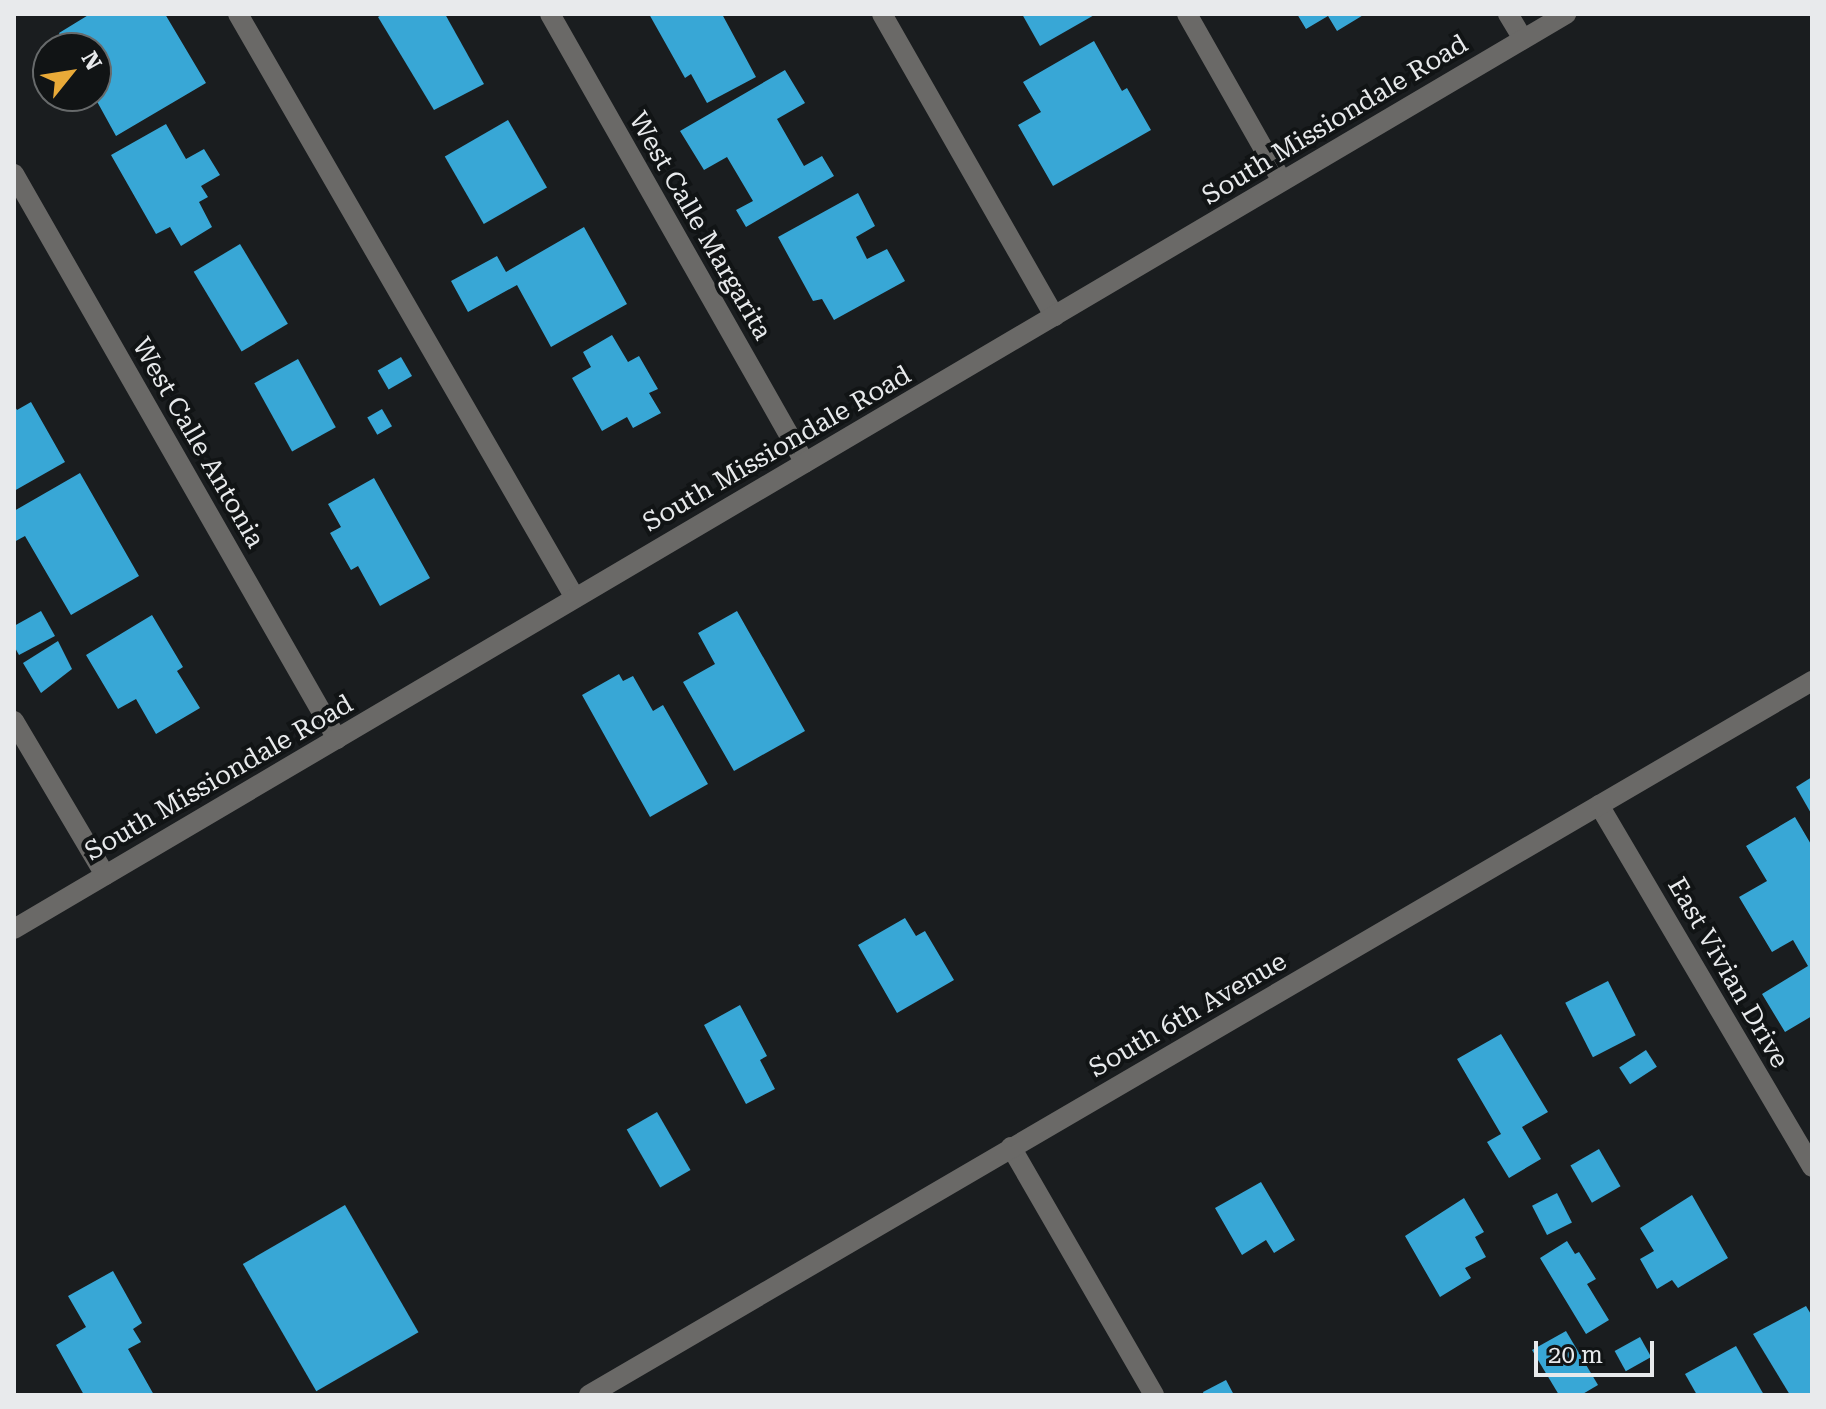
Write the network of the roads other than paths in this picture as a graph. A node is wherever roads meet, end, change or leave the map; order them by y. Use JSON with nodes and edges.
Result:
{"nodes":[{"id":1,"x":238,"y":14,"type":"edge"},
{"id":2,"x":550,"y":14,"type":"edge"},
{"id":3,"x":882,"y":14,"type":"edge"},
{"id":4,"x":1187,"y":14,"type":"edge"},
{"id":5,"x":1508,"y":14,"type":"edge"},
{"id":6,"x":1566,"y":14,"type":"edge"},
{"id":7,"x":1523,"y":39,"type":"junction"},
{"id":8,"x":14,"y":174,"type":"edge"},
{"id":9,"x":1282,"y":181,"type":"junction"},
{"id":10,"x":1054,"y":316,"type":"junction"},
{"id":11,"x":805,"y":463,"type":"junction"},
{"id":12,"x":575,"y":598,"type":"junction"},
{"id":13,"x":1812,"y":681,"type":"edge"},
{"id":14,"x":14,"y":721,"type":"edge"},
{"id":15,"x":337,"y":739,"type":"junction"},
{"id":16,"x":1599,"y":805,"type":"junction"},
{"id":17,"x":105,"y":875,"type":"junction"},
{"id":18,"x":14,"y":929,"type":"edge"},
{"id":19,"x":1011,"y":1147,"type":"junction"},
{"id":20,"x":1812,"y":1167,"type":"edge"},
{"id":21,"x":600,"y":1392,"type":"edge"},
{"id":22,"x":1154,"y":1395,"type":"edge"}],
"edges":[{"from":1,"to":12,"type":"street"},
{"from":2,"to":11,"type":"street","name":"West Calle Margarita"},
{"from":3,"to":10,"type":"street"},
{"from":4,"to":9,"type":"street"},
{"from":5,"to":7,"type":"street"},
{"from":6,"to":7,"type":"street","name":"South Missiondale Road"},
{"from":7,"to":9,"type":"street","name":"South Missiondale Road"},
{"from":8,"to":15,"type":"street","name":"West Calle Antonia"},
{"from":9,"to":10,"type":"street","name":"South Missiondale Road"},
{"from":10,"to":11,"type":"street","name":"South Missiondale Road"},
{"from":11,"to":12,"type":"street","name":"South Missiondale Road"},
{"from":12,"to":15,"type":"street","name":"South Missiondale Road"},
{"from":13,"to":16,"type":"street","name":"South 6th Avenue"},
{"from":14,"to":17,"type":"street"},
{"from":15,"to":17,"type":"street","name":"South Missiondale Road"},
{"from":16,"to":19,"type":"street","name":"South 6th Avenue"},
{"from":16,"to":20,"type":"street","name":"East Vivian Drive"},
{"from":17,"to":18,"type":"street","name":"South Missiondale Road"},
{"from":19,"to":21,"type":"street","name":"South 6th Avenue"},
{"from":19,"to":22,"type":"street"}]}
